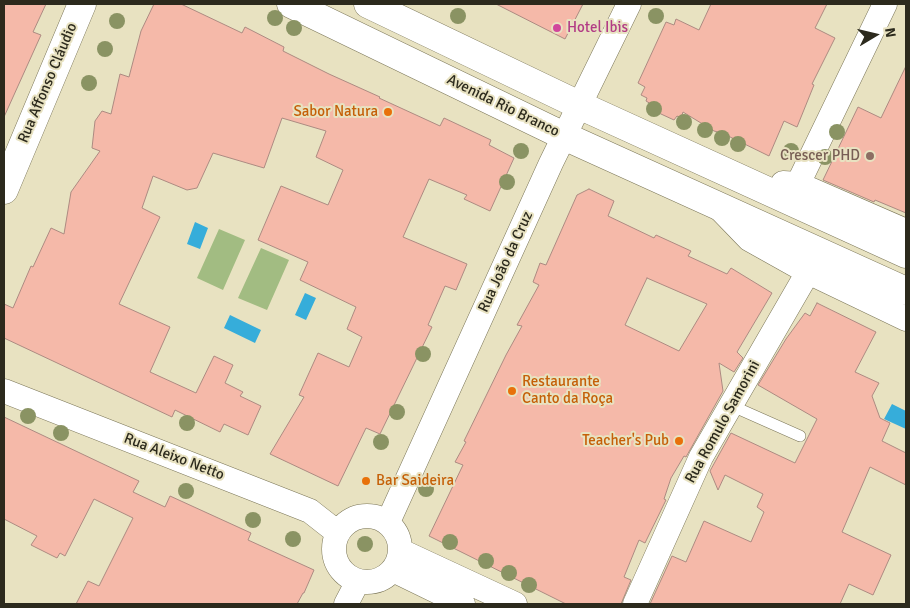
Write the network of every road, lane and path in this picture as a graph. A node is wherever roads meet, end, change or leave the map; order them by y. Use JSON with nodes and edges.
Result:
{"nodes":[{"id":1,"x":82,"y":4,"type":"edge"},
{"id":2,"x":291,"y":4,"type":"edge"},
{"id":3,"x":368,"y":4,"type":"edge"},
{"id":4,"x":629,"y":4,"type":"edge"},
{"id":5,"x":885,"y":4,"type":"edge"},
{"id":6,"x":579,"y":105,"type":"junction"},
{"id":7,"x":564,"y":136,"type":"junction"},
{"id":8,"x":746,"y":181,"type":"junction"},
{"id":9,"x":798,"y":184,"type":"junction"},
{"id":10,"x":4,"y":190,"type":"edge"},
{"id":11,"x":716,"y":206,"type":"junction"},
{"id":12,"x":906,"y":231,"type":"edge"},
{"id":13,"x":906,"y":254,"type":"edge"},
{"id":14,"x":808,"y":272,"type":"junction"},
{"id":15,"x":906,"y":291,"type":"edge"},
{"id":16,"x":906,"y":319,"type":"edge"},
{"id":17,"x":4,"y":391,"type":"edge"},
{"id":18,"x":730,"y":405,"type":"junction"},
{"id":19,"x":800,"y":436,"type":"dead end"},
{"id":20,"x":388,"y":522,"type":"junction"},
{"id":21,"x":338,"y":533,"type":"junction"},
{"id":22,"x":397,"y":560,"type":"junction"},
{"id":23,"x":358,"y":581,"type":"junction"},
{"id":24,"x":346,"y":604,"type":"edge"},
{"id":25,"x":463,"y":604,"type":"edge"},
{"id":26,"x":515,"y":604,"type":"edge"},
{"id":27,"x":635,"y":604,"type":"edge"}],
"edges":[{"from":1,"to":10,"type":"street","name":"Rua Affonso Cláudio"},
{"from":2,"to":7,"type":"street","name":"Avenida Rio Branco"},
{"from":3,"to":6,"type":"street"},
{"from":4,"to":6,"type":"street","name":"Rua João da Cruz"},
{"from":5,"to":9,"type":"street"},
{"from":6,"to":7,"type":"street","name":"Rua João da Cruz"},
{"from":6,"to":8,"type":"street"},
{"from":7,"to":11,"type":"street","name":"Avenida Rio Branco"},
{"from":7,"to":20,"type":"street","name":"Rua João da Cruz"},
{"from":8,"to":9,"type":"street"},
{"from":8,"to":13,"type":"street"},
{"from":9,"to":12,"type":"street"},
{"from":11,"to":14,"type":"street","name":"Avenida Rio Branco"},
{"from":11,"to":15,"type":"street","name":"Avenida Rio Branco"},
{"from":14,"to":16,"type":"street","name":"Avenida Rio Branco"},
{"from":14,"to":18,"type":"street","name":"Rua Romulo Samorini"},
{"from":17,"to":21,"type":"street","name":"Rua Aleixo Netto"},
{"from":18,"to":19,"type":"lane"},
{"from":18,"to":27,"type":"street","name":"Rua Romulo Samorini"},
{"from":20,"to":21,"type":"street"},
{"from":20,"to":22,"type":"street"},
{"from":21,"to":23,"type":"street"},
{"from":22,"to":23,"type":"street"},
{"from":22,"to":25,"type":"street"},
{"from":22,"to":26,"type":"street"},
{"from":23,"to":24,"type":"street"}]}
